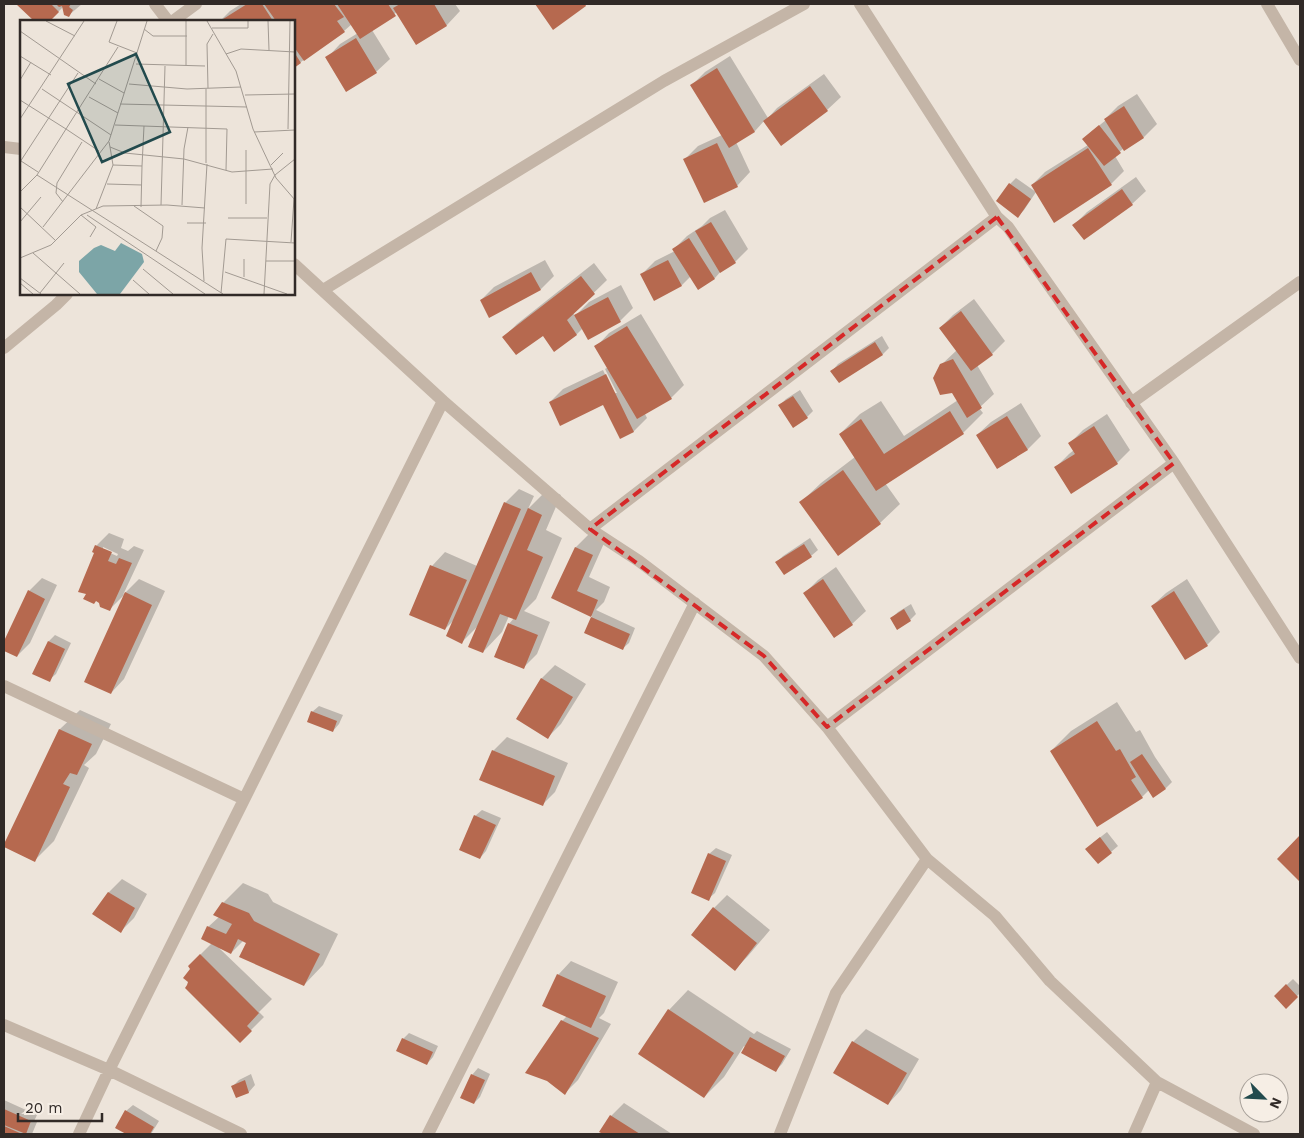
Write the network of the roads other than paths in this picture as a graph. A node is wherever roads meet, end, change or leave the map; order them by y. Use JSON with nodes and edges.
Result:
{"nodes":[{"id":1,"x":155,"y":4,"type":"edge"},
{"id":2,"x":196,"y":4,"type":"edge"},
{"id":3,"x":804,"y":4,"type":"edge"},
{"id":4,"x":860,"y":4,"type":"edge"},
{"id":5,"x":1268,"y":4,"type":"edge"},
{"id":6,"x":167,"y":20,"type":"edge"},
{"id":7,"x":174,"y":20,"type":"edge"},
{"id":8,"x":1300,"y":60,"type":"edge"},
{"id":9,"x":4,"y":147,"type":"edge"},
{"id":10,"x":20,"y":149,"type":"edge"},
{"id":11,"x":998,"y":217,"type":"junction"},
{"id":12,"x":295,"y":265,"type":"edge"},
{"id":13,"x":1300,"y":282,"type":"edge"},
{"id":14,"x":323,"y":290,"type":"junction"},
{"id":15,"x":66,"y":295,"type":"edge"},
{"id":16,"x":4,"y":348,"type":"edge"},
{"id":17,"x":443,"y":401,"type":"junction"},
{"id":18,"x":1131,"y":404,"type":"junction"},
{"id":19,"x":1174,"y":463,"type":"junction"},
{"id":20,"x":590,"y":529,"type":"junction"},
{"id":21,"x":695,"y":603,"type":"junction"},
{"id":22,"x":1300,"y":658,"type":"edge"},
{"id":23,"x":4,"y":686,"type":"edge"},
{"id":24,"x":826,"y":727,"type":"junction"},
{"id":25,"x":244,"y":800,"type":"junction"},
{"id":26,"x":927,"y":859,"type":"junction"},
{"id":27,"x":4,"y":1025,"type":"edge"},
{"id":28,"x":109,"y":1070,"type":"junction"},
{"id":29,"x":1158,"y":1082,"type":"junction"},
{"id":30,"x":79,"y":1134,"type":"edge"},
{"id":31,"x":241,"y":1134,"type":"edge"},
{"id":32,"x":428,"y":1134,"type":"edge"},
{"id":33,"x":780,"y":1134,"type":"edge"},
{"id":34,"x":1134,"y":1134,"type":"edge"},
{"id":35,"x":1254,"y":1134,"type":"edge"}],
"edges":[{"from":1,"to":6,"type":"street"},
{"from":2,"to":7,"type":"street"},
{"from":3,"to":14,"type":"street"},
{"from":4,"to":11,"type":"street"},
{"from":5,"to":8,"type":"street"},
{"from":9,"to":10,"type":"street"},
{"from":11,"to":18,"type":"street"},
{"from":11,"to":20,"type":"street"},
{"from":12,"to":14,"type":"street"},
{"from":13,"to":18,"type":"street"},
{"from":14,"to":17,"type":"street"},
{"from":15,"to":16,"type":"street"},
{"from":17,"to":20,"type":"street"},
{"from":17,"to":25,"type":"street"},
{"from":18,"to":19,"type":"street"},
{"from":19,"to":22,"type":"street"},
{"from":19,"to":24,"type":"street"},
{"from":20,"to":21,"type":"street"},
{"from":21,"to":24,"type":"street"},
{"from":21,"to":32,"type":"street"},
{"from":23,"to":25,"type":"street"},
{"from":24,"to":26,"type":"street"},
{"from":25,"to":28,"type":"street"},
{"from":26,"to":29,"type":"street"},
{"from":26,"to":33,"type":"street"},
{"from":27,"to":28,"type":"street"},
{"from":28,"to":30,"type":"street"},
{"from":28,"to":31,"type":"street"},
{"from":29,"to":34,"type":"street"},
{"from":29,"to":35,"type":"street"}]}
